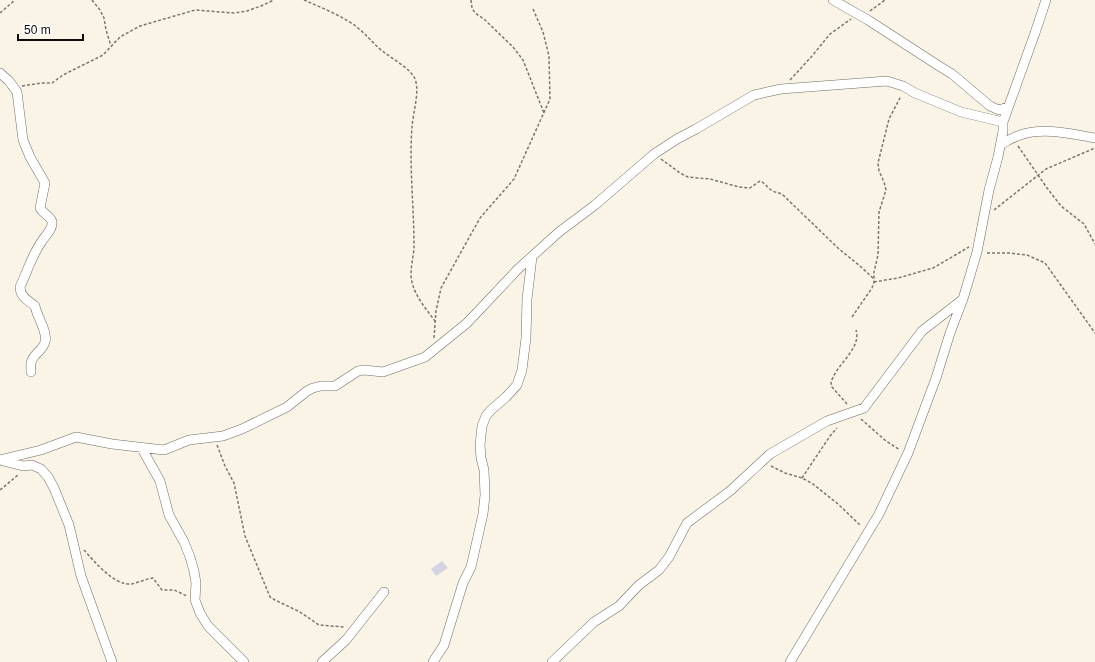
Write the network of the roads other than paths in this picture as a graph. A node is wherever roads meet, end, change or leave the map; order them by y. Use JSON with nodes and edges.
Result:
{"nodes":[{"id":1,"x":833,"y":0,"type":"edge"},
{"id":2,"x":1046,"y":0,"type":"edge"},
{"id":3,"x":0,"y":73,"type":"edge"},
{"id":4,"x":1008,"y":107,"type":"junction"},
{"id":5,"x":1003,"y":122,"type":"junction"},
{"id":6,"x":1095,"y":138,"type":"edge"},
{"id":7,"x":1001,"y":144,"type":"junction"},
{"id":8,"x":532,"y":257,"type":"junction"},
{"id":9,"x":963,"y":299,"type":"junction"},
{"id":10,"x":31,"y":372,"type":"dead end"},
{"id":11,"x":141,"y":447,"type":"junction"},
{"id":12,"x":0,"y":460,"type":"edge"},
{"id":13,"x":384,"y":592,"type":"dead end"},
{"id":14,"x":112,"y":662,"type":"edge"},
{"id":15,"x":244,"y":662,"type":"edge"},
{"id":16,"x":322,"y":662,"type":"edge"},
{"id":17,"x":433,"y":662,"type":"edge"},
{"id":18,"x":552,"y":662,"type":"edge"},
{"id":19,"x":790,"y":662,"type":"edge"}],
"edges":[{"from":1,"to":4,"type":"street"},
{"from":2,"to":4,"type":"street"},
{"from":3,"to":10,"type":"street"},
{"from":4,"to":5,"type":"street"},
{"from":5,"to":7,"type":"street"},
{"from":5,"to":8,"type":"street"},
{"from":6,"to":7,"type":"street"},
{"from":7,"to":9,"type":"street"},
{"from":8,"to":11,"type":"street"},
{"from":8,"to":17,"type":"street"},
{"from":9,"to":18,"type":"street"},
{"from":9,"to":19,"type":"street"},
{"from":11,"to":12,"type":"street"},
{"from":11,"to":15,"type":"street"},
{"from":12,"to":14,"type":"street"},
{"from":13,"to":16,"type":"street"}]}
